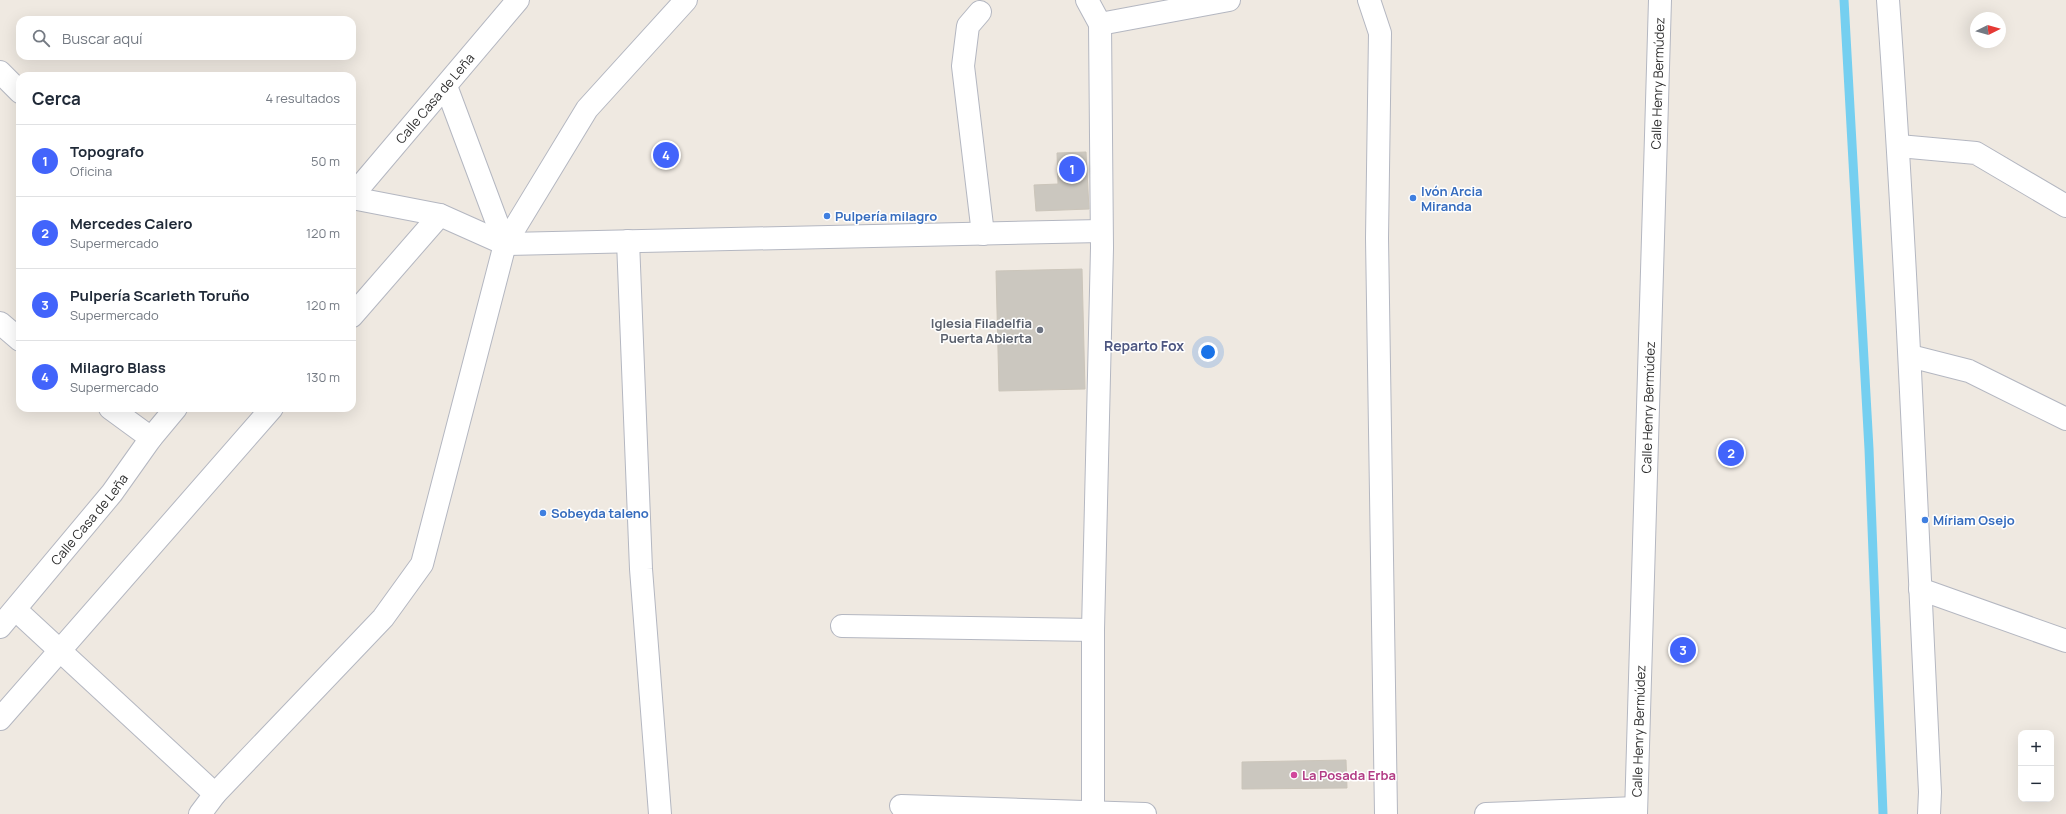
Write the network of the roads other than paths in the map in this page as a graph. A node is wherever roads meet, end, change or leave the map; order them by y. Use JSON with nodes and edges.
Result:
{"nodes":[{"id":1,"x":518,"y":0,"type":"edge"},
{"id":2,"x":686,"y":0,"type":"edge"},
{"id":3,"x":1087,"y":0,"type":"edge"},
{"id":4,"x":1229,"y":0,"type":"edge"},
{"id":5,"x":1369,"y":0,"type":"edge"},
{"id":6,"x":1660,"y":0,"type":"edge"},
{"id":7,"x":1888,"y":0,"type":"edge"},
{"id":8,"x":980,"y":12,"type":"dead end"},
{"id":9,"x":1100,"y":24,"type":"junction"},
{"id":10,"x":0,"y":72,"type":"edge"},
{"id":11,"x":446,"y":86,"type":"junction"},
{"id":12,"x":16,"y":88,"type":"edge"},
{"id":13,"x":1899,"y":146,"type":"junction"},
{"id":14,"x":356,"y":192,"type":"edge"},
{"id":15,"x":356,"y":198,"type":"edge"},
{"id":16,"x":2066,"y":206,"type":"edge"},
{"id":17,"x":440,"y":215,"type":"junction"},
{"id":18,"x":1101,"y":231,"type":"junction"},
{"id":19,"x":983,"y":234,"type":"junction"},
{"id":20,"x":628,"y":241,"type":"junction"},
{"id":21,"x":505,"y":244,"type":"junction"},
{"id":22,"x":356,"y":311,"type":"edge"},
{"id":23,"x":0,"y":323,"type":"edge"},
{"id":24,"x":16,"y":337,"type":"edge"},
{"id":25,"x":1910,"y":356,"type":"junction"},
{"id":26,"x":115,"y":412,"type":"edge"},
{"id":27,"x":173,"y":412,"type":"edge"},
{"id":28,"x":269,"y":412,"type":"edge"},
{"id":29,"x":2066,"y":419,"type":"edge"},
{"id":30,"x":151,"y":438,"type":"junction"},
{"id":31,"x":1920,"y":589,"type":"junction"},
{"id":32,"x":16,"y":610,"type":"junction"},
{"id":33,"x":842,"y":626,"type":"dead end"},
{"id":34,"x":0,"y":627,"type":"edge"},
{"id":35,"x":1093,"y":630,"type":"junction"},
{"id":36,"x":2066,"y":641,"type":"edge"},
{"id":37,"x":60,"y":651,"type":"junction"},
{"id":38,"x":0,"y":719,"type":"edge"},
{"id":39,"x":215,"y":794,"type":"junction"},
{"id":40,"x":901,"y":806,"type":"dead end"},
{"id":41,"x":1636,"y":811,"type":"edge"},
{"id":42,"x":1093,"y":813,"type":"edge"},
{"id":43,"x":200,"y":814,"type":"edge"},
{"id":44,"x":660,"y":814,"type":"edge"},
{"id":45,"x":1145,"y":814,"type":"edge"},
{"id":46,"x":1386,"y":814,"type":"edge"},
{"id":47,"x":1486,"y":814,"type":"edge"},
{"id":48,"x":1928,"y":814,"type":"edge"}],
"edges":[{"from":1,"to":11,"type":"street","name":"Calle Casa de Leña"},
{"from":2,"to":21,"type":"street"},
{"from":3,"to":9,"type":"street"},
{"from":4,"to":9,"type":"street"},
{"from":5,"to":46,"type":"street"},
{"from":6,"to":41,"type":"street","name":"Calle Henry Bermúdez"},
{"from":7,"to":13,"type":"street"},
{"from":8,"to":19,"type":"street"},
{"from":9,"to":18,"type":"street"},
{"from":10,"to":12,"type":"street"},
{"from":11,"to":14,"type":"street","name":"Calle Casa de Leña"},
{"from":11,"to":21,"type":"street"},
{"from":13,"to":16,"type":"street"},
{"from":13,"to":25,"type":"street"},
{"from":15,"to":17,"type":"street"},
{"from":17,"to":21,"type":"street"},
{"from":17,"to":22,"type":"street"},
{"from":18,"to":19,"type":"street"},
{"from":18,"to":35,"type":"street"},
{"from":19,"to":20,"type":"street"},
{"from":20,"to":21,"type":"street"},
{"from":20,"to":44,"type":"street"},
{"from":21,"to":39,"type":"street"},
{"from":23,"to":24,"type":"street"},
{"from":25,"to":29,"type":"street"},
{"from":25,"to":31,"type":"street"},
{"from":26,"to":30,"type":"street"},
{"from":27,"to":30,"type":"street","name":"Calle Casa de Leña"},
{"from":28,"to":37,"type":"street"},
{"from":30,"to":32,"type":"street","name":"Calle Casa de Leña"},
{"from":31,"to":36,"type":"street"},
{"from":31,"to":48,"type":"street"},
{"from":32,"to":34,"type":"street","name":"Calle Casa de Leña"},
{"from":32,"to":37,"type":"street"},
{"from":33,"to":35,"type":"street"},
{"from":35,"to":42,"type":"street"},
{"from":37,"to":38,"type":"street"},
{"from":37,"to":39,"type":"street"},
{"from":39,"to":43,"type":"street"},
{"from":40,"to":42,"type":"street"},
{"from":41,"to":47,"type":"street"},
{"from":42,"to":45,"type":"street"}]}
